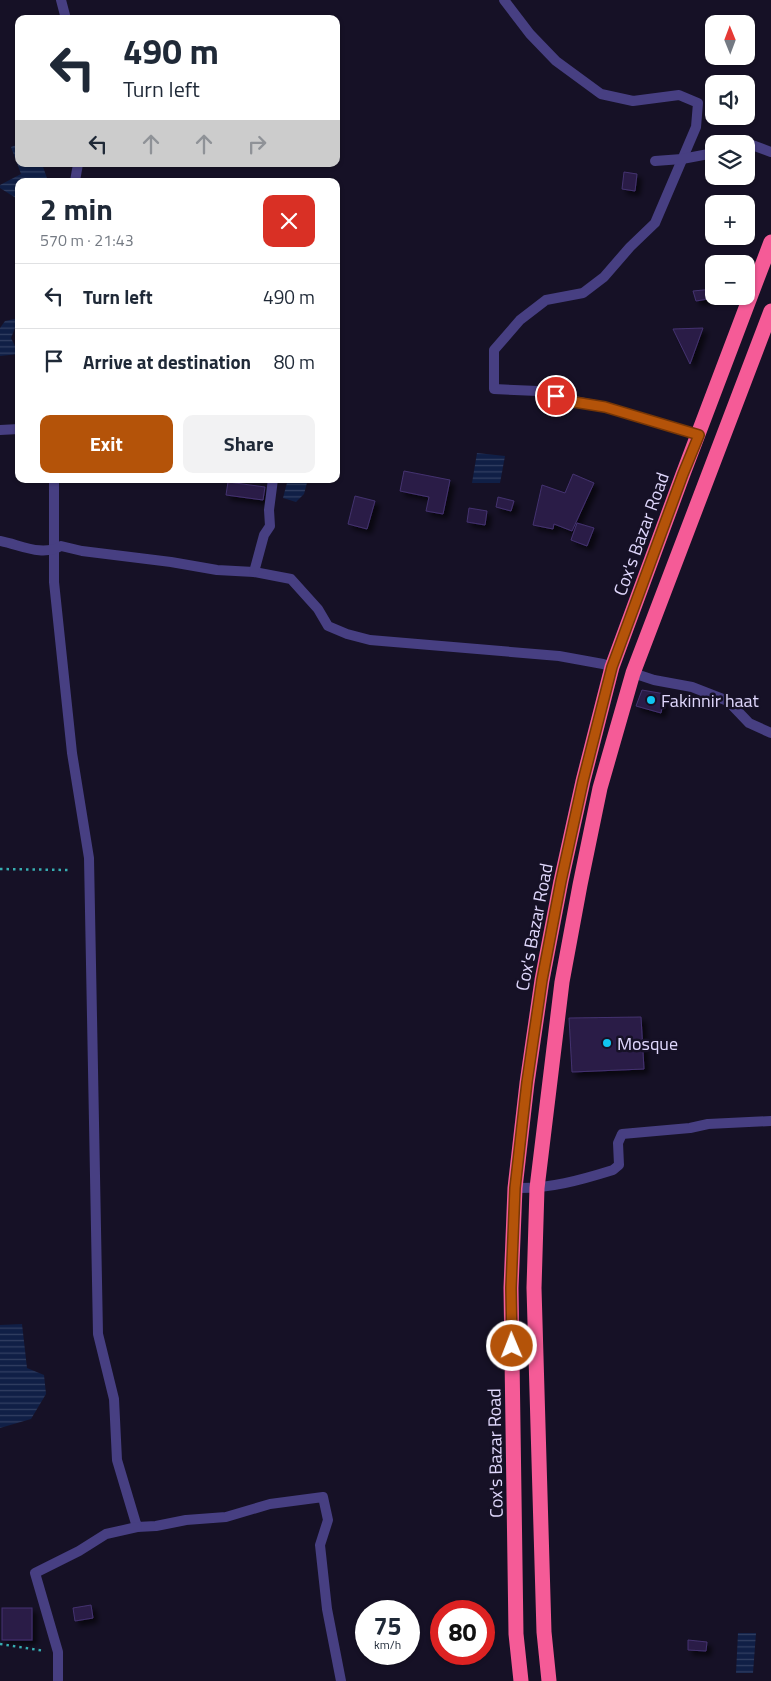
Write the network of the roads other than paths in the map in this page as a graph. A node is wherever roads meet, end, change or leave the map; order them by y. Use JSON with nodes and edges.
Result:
{"nodes":[{"id":1,"x":61,"y":0,"type":"edge"},
{"id":2,"x":504,"y":0,"type":"edge"},
{"id":3,"x":65,"y":15,"type":"edge"},
{"id":4,"x":755,"y":146,"type":"edge"},
{"id":5,"x":771,"y":152,"type":"edge"},
{"id":6,"x":705,"y":155,"type":"edge"},
{"id":7,"x":682,"y":159,"type":"junction"},
{"id":8,"x":655,"y":161,"type":"dead end"},
{"id":9,"x":771,"y":242,"type":"edge"},
{"id":10,"x":771,"y":311,"type":"edge"},
{"id":11,"x":15,"y":428,"type":"edge"},
{"id":12,"x":0,"y":430,"type":"edge"},
{"id":13,"x":699,"y":435,"type":"junction"},
{"id":14,"x":54,"y":483,"type":"edge"},
{"id":15,"x":272,"y":483,"type":"edge"},
{"id":16,"x":0,"y":541,"type":"edge"},
{"id":17,"x":53,"y":550,"type":"junction"},
{"id":18,"x":254,"y":572,"type":"junction"},
{"id":19,"x":612,"y":667,"type":"junction"},
{"id":20,"x":633,"y":673,"type":"junction"},
{"id":21,"x":771,"y":733,"type":"edge"},
{"id":22,"x":771,"y":1121,"type":"edge"},
{"id":23,"x":515,"y":1188,"type":"junction"},
{"id":24,"x":536,"y":1188,"type":"junction"},
{"id":25,"x":137,"y":1527,"type":"junction"},
{"id":26,"x":58,"y":1681,"type":"edge"},
{"id":27,"x":341,"y":1681,"type":"edge"},
{"id":28,"x":521,"y":1681,"type":"edge"},
{"id":29,"x":549,"y":1681,"type":"edge"}],
"edges":[{"from":1,"to":3,"type":"street"},
{"from":2,"to":7,"type":"street"},
{"from":4,"to":5,"type":"street"},
{"from":6,"to":7,"type":"street"},
{"from":7,"to":8,"type":"street"},
{"from":7,"to":13,"type":"street"},
{"from":9,"to":13,"type":"highway","name":"Cox's Bazar Road"},
{"from":10,"to":20,"type":"highway","name":"Cox's Bazar Road"},
{"from":11,"to":12,"type":"street"},
{"from":13,"to":19,"type":"highway","name":"Cox's Bazar Road"},
{"from":14,"to":17,"type":"street"},
{"from":15,"to":18,"type":"street"},
{"from":16,"to":17,"type":"street"},
{"from":17,"to":18,"type":"street"},
{"from":17,"to":25,"type":"street"},
{"from":18,"to":19,"type":"street"},
{"from":19,"to":23,"type":"highway","name":"Cox's Bazar Road"},
{"from":20,"to":21,"type":"street"},
{"from":20,"to":24,"type":"highway","name":"Cox's Bazar Road"},
{"from":22,"to":24,"type":"street"},
{"from":23,"to":24,"type":"street"},
{"from":23,"to":28,"type":"highway","name":"Cox's Bazar Road"},
{"from":24,"to":29,"type":"highway","name":"Cox's Bazar Road"},
{"from":25,"to":26,"type":"street"},
{"from":25,"to":27,"type":"street"}]}
